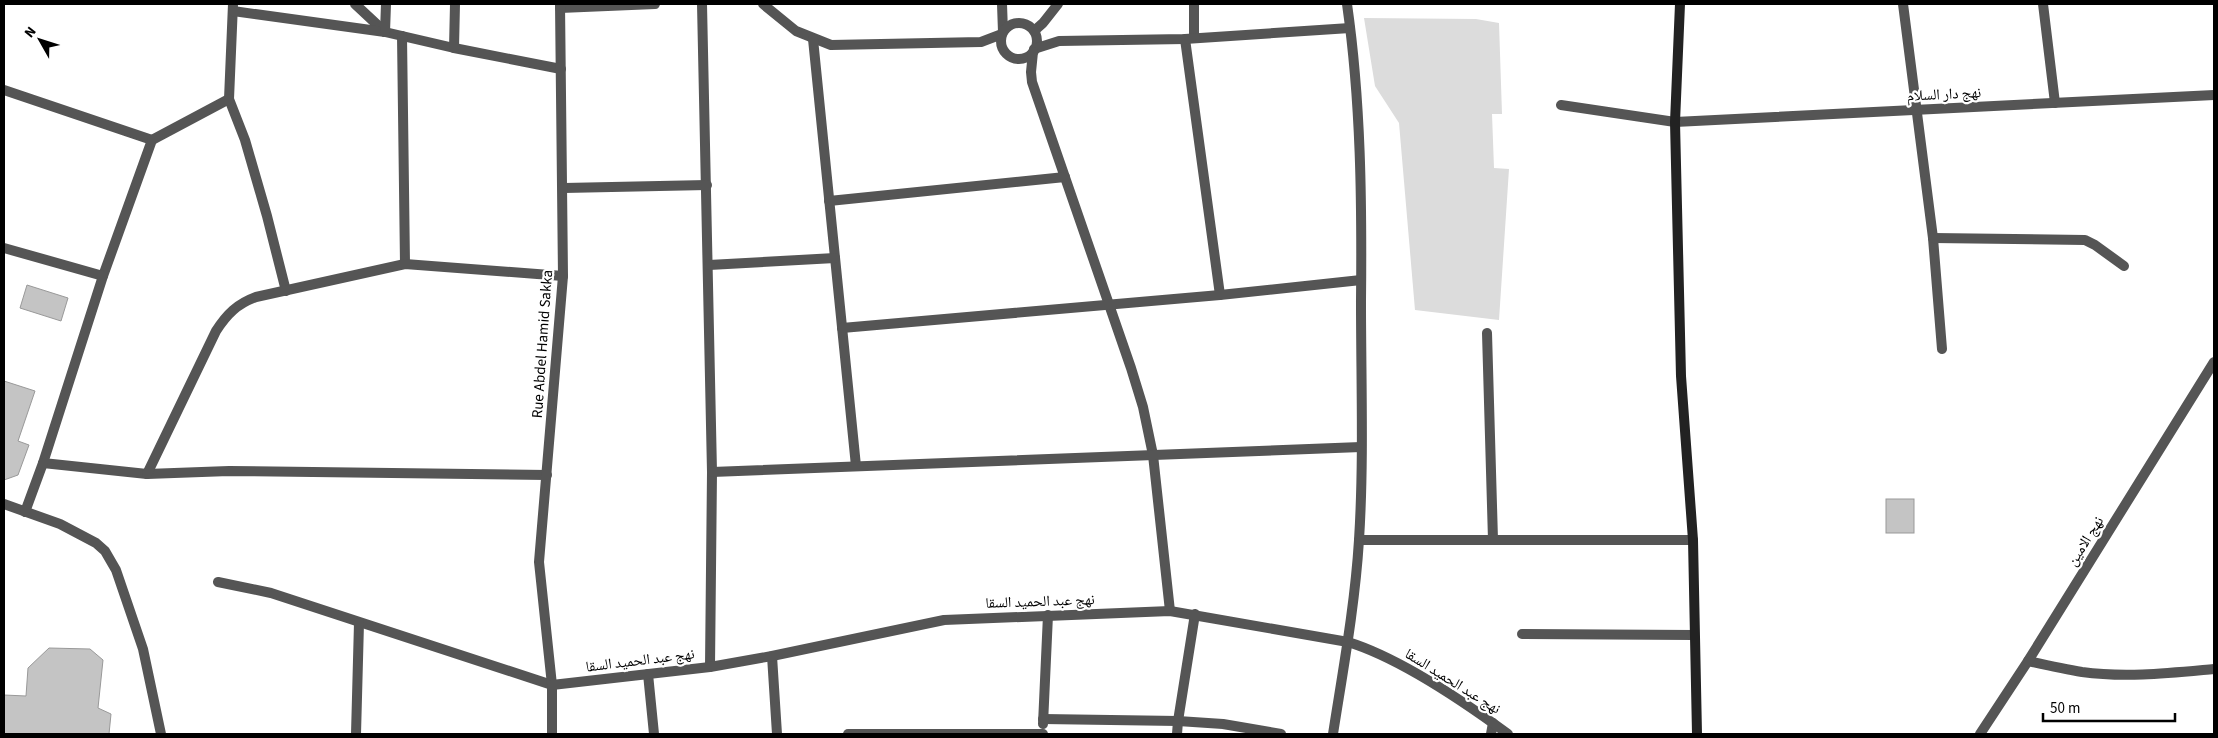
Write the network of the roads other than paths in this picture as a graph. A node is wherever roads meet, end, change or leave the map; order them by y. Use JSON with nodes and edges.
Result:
{"nodes":[{"id":1,"x":355,"y":4,"type":"edge"},
{"id":2,"x":386,"y":4,"type":"edge"},
{"id":3,"x":455,"y":4,"type":"edge"},
{"id":4,"x":655,"y":4,"type":"edge"},
{"id":5,"x":702,"y":4,"type":"edge"},
{"id":6,"x":763,"y":4,"type":"edge"},
{"id":7,"x":1003,"y":4,"type":"edge"},
{"id":8,"x":1058,"y":4,"type":"edge"},
{"id":9,"x":1194,"y":4,"type":"edge"},
{"id":10,"x":1346,"y":4,"type":"edge"},
{"id":11,"x":1680,"y":4,"type":"edge"},
{"id":12,"x":1903,"y":4,"type":"edge"},
{"id":13,"x":2043,"y":4,"type":"edge"},
{"id":14,"x":560,"y":6,"type":"edge"},
{"id":15,"x":233,"y":8,"type":"edge"},
{"id":16,"x":1022,"y":23,"type":"junction"},
{"id":17,"x":1350,"y":28,"type":"junction"},
{"id":18,"x":385,"y":32,"type":"junction"},
{"id":19,"x":1003,"y":33,"type":"junction"},
{"id":20,"x":1035,"y":33,"type":"junction"},
{"id":21,"x":402,"y":36,"type":"junction"},
{"id":22,"x":1190,"y":38,"type":"junction"},
{"id":23,"x":813,"y":39,"type":"junction"},
{"id":24,"x":1059,"y":41,"type":"junction"},
{"id":25,"x":980,"y":42,"type":"junction"},
{"id":26,"x":454,"y":48,"type":"junction"},
{"id":27,"x":1034,"y":51,"type":"junction"},
{"id":28,"x":1007,"y":53,"type":"junction"},
{"id":29,"x":561,"y":69,"type":"junction"},
{"id":30,"x":1032,"y":82,"type":"junction"},
{"id":31,"x":4,"y":90,"type":"edge"},
{"id":32,"x":2214,"y":95,"type":"edge"},
{"id":33,"x":229,"y":99,"type":"junction"},
{"id":34,"x":2055,"y":103,"type":"junction"},
{"id":35,"x":1561,"y":105,"type":"dead end"},
{"id":36,"x":1916,"y":111,"type":"junction"},
{"id":37,"x":1675,"y":122,"type":"junction"},
{"id":38,"x":152,"y":140,"type":"junction"},
{"id":39,"x":1065,"y":177,"type":"junction"},
{"id":40,"x":707,"y":185,"type":"junction"},
{"id":41,"x":564,"y":188,"type":"junction"},
{"id":42,"x":829,"y":201,"type":"junction"},
{"id":43,"x":1933,"y":238,"type":"junction"},
{"id":44,"x":4,"y":248,"type":"edge"},
{"id":45,"x":835,"y":258,"type":"junction"},
{"id":46,"x":405,"y":264,"type":"junction"},
{"id":47,"x":709,"y":265,"type":"junction"},
{"id":48,"x":2124,"y":266,"type":"dead end"},
{"id":49,"x":103,"y":276,"type":"junction"},
{"id":50,"x":563,"y":276,"type":"junction"},
{"id":51,"x":1362,"y":280,"type":"junction"},
{"id":52,"x":286,"y":291,"type":"junction"},
{"id":53,"x":1220,"y":295,"type":"junction"},
{"id":54,"x":1109,"y":304,"type":"junction"},
{"id":55,"x":842,"y":328,"type":"junction"},
{"id":56,"x":1487,"y":333,"type":"dead end"},
{"id":57,"x":1942,"y":349,"type":"dead end"},
{"id":58,"x":2214,"y":362,"type":"edge"},
{"id":59,"x":1362,"y":447,"type":"junction"},
{"id":60,"x":1152,"y":455,"type":"junction"},
{"id":61,"x":43,"y":463,"type":"junction"},
{"id":62,"x":856,"y":466,"type":"junction"},
{"id":63,"x":712,"y":472,"type":"junction"},
{"id":64,"x":147,"y":474,"type":"junction"},
{"id":65,"x":547,"y":475,"type":"junction"},
{"id":66,"x":4,"y":504,"type":"edge"},
{"id":67,"x":25,"y":512,"type":"junction"},
{"id":68,"x":1359,"y":540,"type":"junction"},
{"id":69,"x":1493,"y":540,"type":"junction"},
{"id":70,"x":1693,"y":540,"type":"junction"},
{"id":71,"x":218,"y":582,"type":"dead end"},
{"id":72,"x":1170,"y":611,"type":"junction"},
{"id":73,"x":1195,"y":614,"type":"junction"},
{"id":74,"x":1048,"y":615,"type":"junction"},
{"id":75,"x":359,"y":623,"type":"junction"},
{"id":76,"x":1522,"y":634,"type":"dead end"},
{"id":77,"x":1694,"y":635,"type":"junction"},
{"id":78,"x":1348,"y":642,"type":"junction"},
{"id":79,"x":772,"y":656,"type":"junction"},
{"id":80,"x":2028,"y":661,"type":"junction"},
{"id":81,"x":710,"y":667,"type":"junction"},
{"id":82,"x":2214,"y":669,"type":"edge"},
{"id":83,"x":648,"y":674,"type":"junction"},
{"id":84,"x":552,"y":685,"type":"junction"},
{"id":85,"x":1043,"y":719,"type":"junction"},
{"id":86,"x":1178,"y":720,"type":"junction"},
{"id":87,"x":1492,"y":723,"type":"junction"},
{"id":88,"x":161,"y":734,"type":"edge"},
{"id":89,"x":356,"y":734,"type":"edge"},
{"id":90,"x":552,"y":734,"type":"edge"},
{"id":91,"x":654,"y":734,"type":"edge"},
{"id":92,"x":777,"y":734,"type":"edge"},
{"id":93,"x":848,"y":734,"type":"edge"},
{"id":94,"x":1043,"y":734,"type":"edge"},
{"id":95,"x":1178,"y":734,"type":"edge"},
{"id":96,"x":1281,"y":734,"type":"edge"},
{"id":97,"x":1333,"y":734,"type":"edge"},
{"id":98,"x":1491,"y":734,"type":"edge"},
{"id":99,"x":1508,"y":734,"type":"edge"},
{"id":100,"x":1699,"y":734,"type":"edge"},
{"id":101,"x":1980,"y":734,"type":"edge"}],
"edges":[{"from":1,"to":18,"type":"street"},
{"from":2,"to":18,"type":"street"},
{"from":3,"to":26,"type":"street"},
{"from":4,"to":14,"type":"street"},
{"from":5,"to":40,"type":"street"},
{"from":6,"to":23,"type":"street"},
{"from":7,"to":16,"type":"street"},
{"from":7,"to":19,"type":"street"},
{"from":8,"to":20,"type":"street"},
{"from":9,"to":22,"type":"street"},
{"from":10,"to":17,"type":"street"},
{"from":11,"to":37,"type":"main road"},
{"from":12,"to":36,"type":"street"},
{"from":13,"to":34,"type":"street"},
{"from":14,"to":29,"type":"street","name":"Rue Abdel Hamid Sakka"},
{"from":15,"to":18,"type":"street"},
{"from":15,"to":33,"type":"street"},
{"from":16,"to":19,"type":"street"},
{"from":16,"to":20,"type":"street"},
{"from":17,"to":22,"type":"street"},
{"from":17,"to":51,"type":"street"},
{"from":18,"to":21,"type":"street"},
{"from":19,"to":25,"type":"street"},
{"from":19,"to":28,"type":"street"},
{"from":20,"to":24,"type":"street"},
{"from":20,"to":27,"type":"street"},
{"from":21,"to":26,"type":"street"},
{"from":21,"to":46,"type":"street"},
{"from":22,"to":24,"type":"street"},
{"from":22,"to":53,"type":"street"},
{"from":23,"to":25,"type":"street"},
{"from":23,"to":42,"type":"street"},
{"from":24,"to":27,"type":"street"},
{"from":25,"to":28,"type":"street"},
{"from":26,"to":29,"type":"street"},
{"from":27,"to":28,"type":"street"},
{"from":27,"to":30,"type":"street"},
{"from":28,"to":30,"type":"street"},
{"from":29,"to":41,"type":"street","name":"Rue Abdel Hamid Sakka"},
{"from":30,"to":39,"type":"street"},
{"from":31,"to":38,"type":"street"},
{"from":32,"to":34,"type":"street","name":"نهج دار السلام"},
{"from":33,"to":38,"type":"street"},
{"from":33,"to":52,"type":"street"},
{"from":34,"to":36,"type":"street","name":"نهج دار السلام"},
{"from":35,"to":37,"type":"street","name":"نهج دار السلام"},
{"from":36,"to":37,"type":"street","name":"نهج دار السلام"},
{"from":36,"to":43,"type":"street"},
{"from":37,"to":70,"type":"main road"},
{"from":38,"to":49,"type":"street"},
{"from":39,"to":42,"type":"street"},
{"from":39,"to":54,"type":"street"},
{"from":40,"to":41,"type":"street"},
{"from":40,"to":47,"type":"street"},
{"from":41,"to":50,"type":"street","name":"Rue Abdel Hamid Sakka"},
{"from":42,"to":45,"type":"street"},
{"from":43,"to":48,"type":"street"},
{"from":43,"to":57,"type":"street"},
{"from":44,"to":49,"type":"street"},
{"from":45,"to":47,"type":"street"},
{"from":45,"to":55,"type":"street"},
{"from":46,"to":50,"type":"street"},
{"from":46,"to":52,"type":"street"},
{"from":47,"to":63,"type":"street"},
{"from":49,"to":61,"type":"street"},
{"from":50,"to":65,"type":"street","name":"Rue Abdel Hamid Sakka"},
{"from":51,"to":53,"type":"street"},
{"from":51,"to":59,"type":"street"},
{"from":52,"to":64,"type":"street"},
{"from":53,"to":54,"type":"street"},
{"from":54,"to":55,"type":"street"},
{"from":54,"to":60,"type":"street"},
{"from":55,"to":62,"type":"street"},
{"from":56,"to":69,"type":"street"},
{"from":58,"to":80,"type":"street","name":"نهج الامين"},
{"from":59,"to":60,"type":"street"},
{"from":59,"to":68,"type":"street"},
{"from":60,"to":62,"type":"street"},
{"from":60,"to":72,"type":"street"},
{"from":61,"to":64,"type":"street"},
{"from":61,"to":67,"type":"street"},
{"from":62,"to":63,"type":"street"},
{"from":63,"to":81,"type":"street"},
{"from":64,"to":65,"type":"street"},
{"from":65,"to":84,"type":"street","name":"Rue Abdel Hamid Sakka"},
{"from":66,"to":67,"type":"street"},
{"from":67,"to":88,"type":"street"},
{"from":68,"to":69,"type":"street"},
{"from":68,"to":78,"type":"street"},
{"from":69,"to":70,"type":"street"},
{"from":70,"to":77,"type":"main road"},
{"from":71,"to":75,"type":"street"},
{"from":72,"to":73,"type":"street","name":"نهج عبد الحميد السقا"},
{"from":72,"to":74,"type":"street","name":"نهج عبد الحميد السقا"},
{"from":73,"to":78,"type":"street","name":"نهج عبد الحميد السقا"},
{"from":73,"to":86,"type":"street"},
{"from":74,"to":79,"type":"street","name":"نهج عبد الحميد السقا"},
{"from":74,"to":85,"type":"street"},
{"from":75,"to":84,"type":"street"},
{"from":75,"to":89,"type":"street"},
{"from":76,"to":77,"type":"street"},
{"from":77,"to":100,"type":"main road"},
{"from":78,"to":87,"type":"street","name":"نهج عبد الحميد السقا"},
{"from":78,"to":97,"type":"street"},
{"from":79,"to":81,"type":"street","name":"نهج عبد الحميد السقا"},
{"from":79,"to":92,"type":"street"},
{"from":80,"to":82,"type":"street"},
{"from":80,"to":101,"type":"street","name":"نهج الامين"},
{"from":81,"to":83,"type":"street","name":"نهج عبد الحميد السقا"},
{"from":83,"to":84,"type":"street","name":"نهج عبد الحميد السقا"},
{"from":83,"to":91,"type":"street"},
{"from":84,"to":90,"type":"street","name":"Rue Abdel Hamid Sakka"},
{"from":85,"to":86,"type":"street"},
{"from":85,"to":94,"type":"street"},
{"from":86,"to":95,"type":"street"},
{"from":86,"to":96,"type":"street"},
{"from":87,"to":98,"type":"street"},
{"from":87,"to":99,"type":"street","name":"نهج عبد الحميد السقا"},
{"from":93,"to":94,"type":"street"}]}
